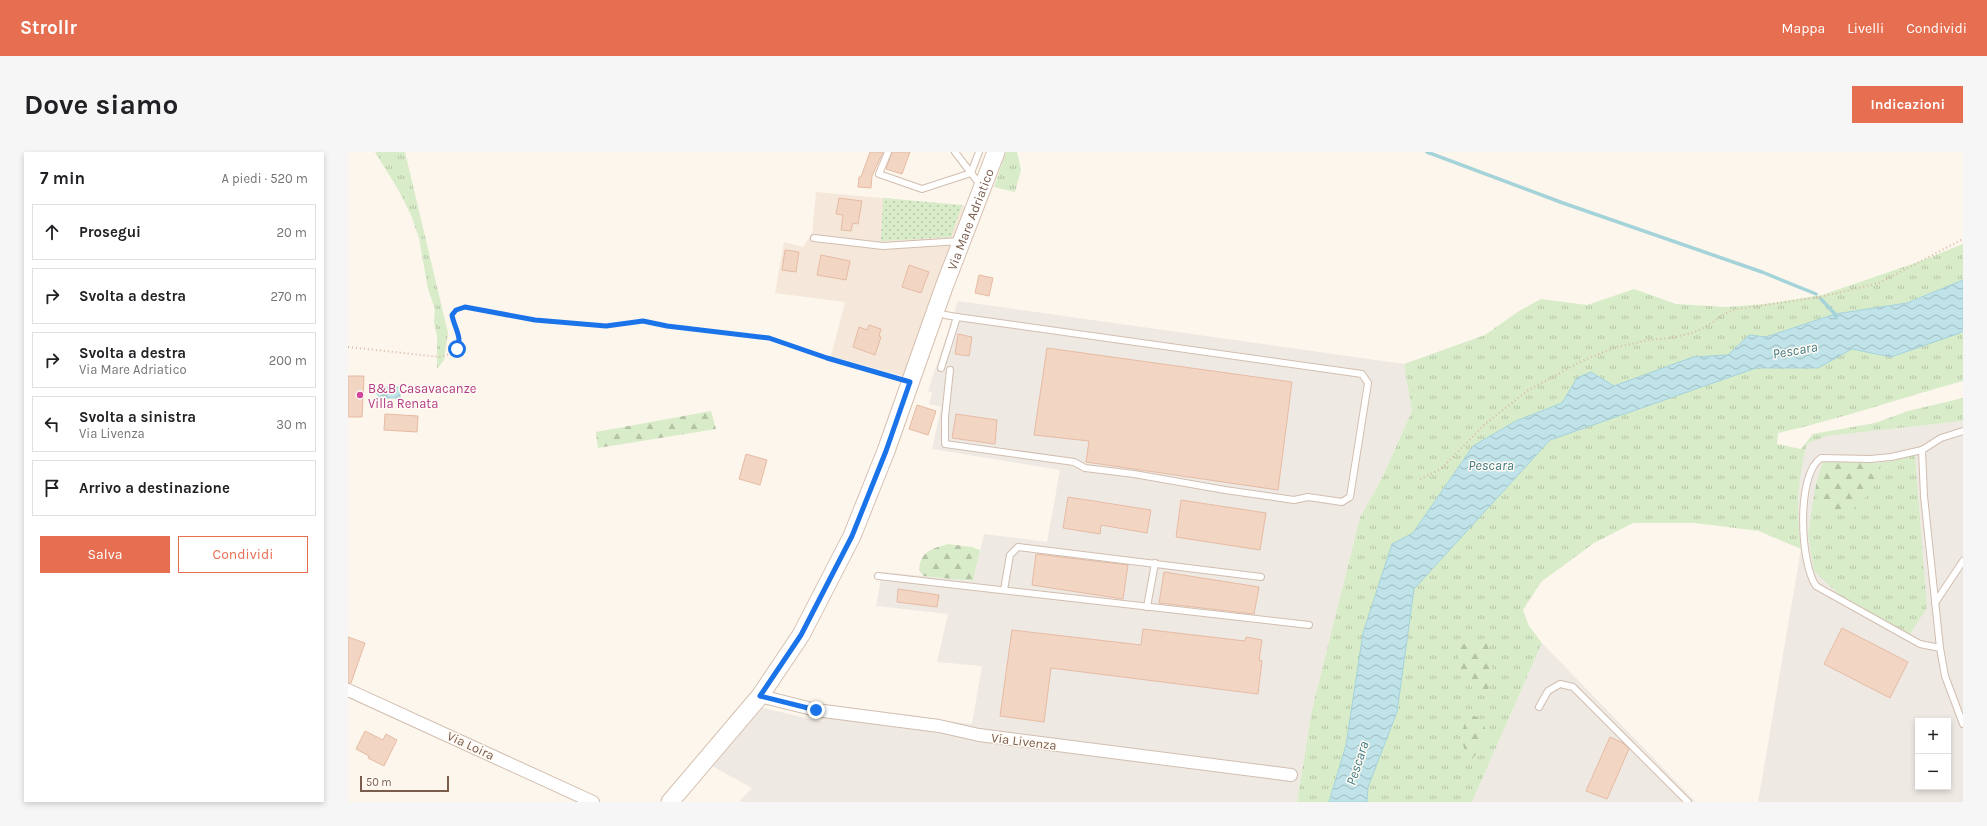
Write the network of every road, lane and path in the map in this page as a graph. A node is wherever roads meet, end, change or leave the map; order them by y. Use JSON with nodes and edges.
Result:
{"nodes":[{"id":1,"x":888,"y":152,"type":"edge"},
{"id":2,"x":956,"y":152,"type":"edge"},
{"id":3,"x":979,"y":152,"type":"edge"},
{"id":4,"x":996,"y":152,"type":"edge"},
{"id":5,"x":961,"y":155,"type":"edge"},
{"id":6,"x":971,"y":173,"type":"junction"},
{"id":7,"x":982,"y":189,"type":"junction"},
{"id":8,"x":814,"y":238,"type":"dead end"},
{"id":9,"x":1963,"y":239,"type":"edge"},
{"id":10,"x":962,"y":241,"type":"junction"},
{"id":11,"x":944,"y":319,"type":"junction"},
{"id":12,"x":348,"y":347,"type":"edge"},
{"id":13,"x":928,"y":364,"type":"junction"},
{"id":14,"x":950,"y":370,"type":"dead end"},
{"id":15,"x":910,"y":382,"type":"junction"},
{"id":16,"x":904,"y":398,"type":"junction"},
{"id":17,"x":1963,"y":431,"type":"edge"},
{"id":18,"x":1922,"y":450,"type":"junction"},
{"id":19,"x":1420,"y":479,"type":"dead end"},
{"id":20,"x":1963,"y":561,"type":"edge"},
{"id":21,"x":1155,"y":563,"type":"junction"},
{"id":22,"x":878,"y":576,"type":"dead end"},
{"id":23,"x":1261,"y":577,"type":"dead end"},
{"id":24,"x":1004,"y":590,"type":"junction"},
{"id":25,"x":1935,"y":603,"type":"junction"},
{"id":26,"x":1147,"y":607,"type":"junction"},
{"id":27,"x":1309,"y":625,"type":"dead end"},
{"id":28,"x":1940,"y":648,"type":"junction"},
{"id":29,"x":348,"y":690,"type":"edge"},
{"id":30,"x":760,"y":696,"type":"junction"},
{"id":31,"x":1539,"y":707,"type":"dead end"},
{"id":32,"x":1963,"y":724,"type":"edge"},
{"id":33,"x":1291,"y":775,"type":"dead end"},
{"id":34,"x":592,"y":802,"type":"edge"},
{"id":35,"x":670,"y":802,"type":"edge"},
{"id":36,"x":1688,"y":802,"type":"edge"}],
"edges":[{"from":1,"to":6,"type":"lane"},
{"from":2,"to":5,"type":"lane"},
{"from":3,"to":6,"type":"lane"},
{"from":4,"to":7,"type":"main road","name":"Via Mare Adriatico"},
{"from":5,"to":6,"type":"lane"},
{"from":6,"to":7,"type":"lane"},
{"from":7,"to":10,"type":"main road","name":"Via Mare Adriatico"},
{"from":8,"to":10,"type":"lane"},
{"from":9,"to":19,"type":"path"},
{"from":10,"to":11,"type":"main road","name":"Via Mare Adriatico"},
{"from":11,"to":13,"type":"main road","name":"Via Mare Adriatico"},
{"from":11,"to":14,"type":"lane"},
{"from":12,"to":15,"type":"path"},
{"from":13,"to":15,"type":"main road","name":"Via Mare Adriatico"},
{"from":13,"to":16,"type":"main road","name":"Via Mare Adriatico"},
{"from":15,"to":16,"type":"main road","name":"Via Mare Adriatico"},
{"from":16,"to":30,"type":"main road","name":"Via Mare Adriatico"},
{"from":17,"to":18,"type":"lane"},
{"from":18,"to":25,"type":"lane"},
{"from":18,"to":28,"type":"lane"},
{"from":20,"to":25,"type":"lane"},
{"from":21,"to":23,"type":"lane"},
{"from":21,"to":24,"type":"lane"},
{"from":21,"to":26,"type":"lane"},
{"from":22,"to":24,"type":"lane"},
{"from":24,"to":26,"type":"lane"},
{"from":25,"to":28,"type":"lane"},
{"from":26,"to":27,"type":"lane"},
{"from":28,"to":32,"type":"lane"},
{"from":29,"to":34,"type":"street","name":"Via Loira"},
{"from":30,"to":33,"type":"street","name":"Via Livenza"},
{"from":30,"to":35,"type":"main road","name":"Via Mare Adriatico"},
{"from":31,"to":36,"type":"lane"}]}
